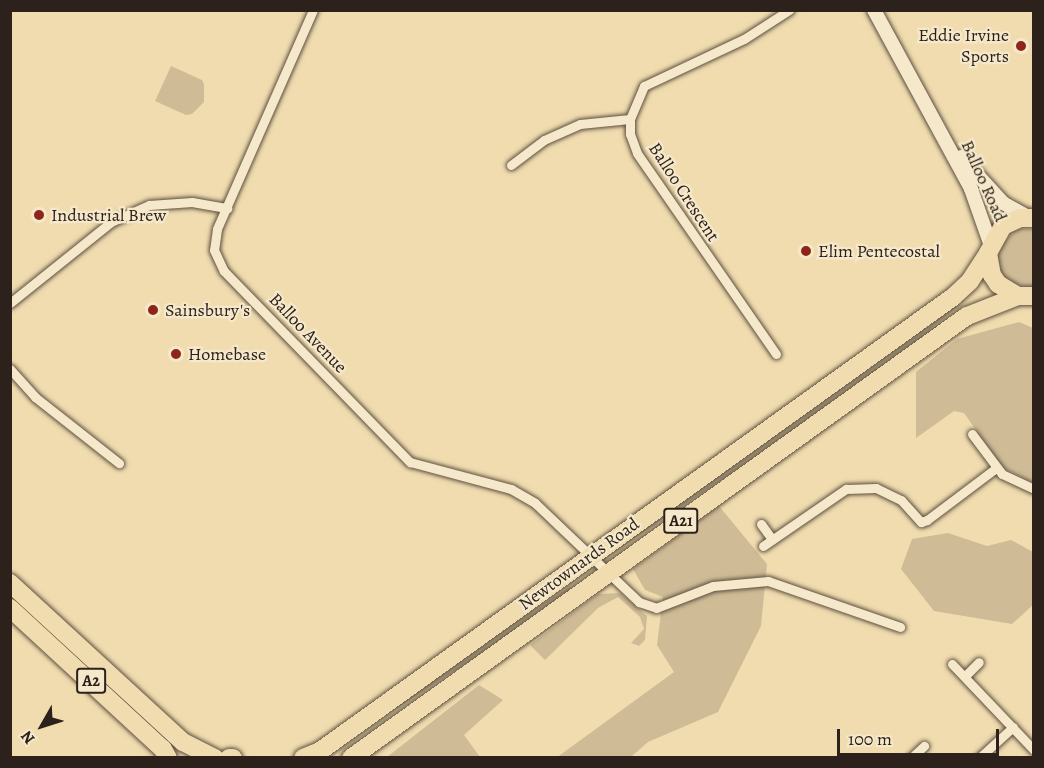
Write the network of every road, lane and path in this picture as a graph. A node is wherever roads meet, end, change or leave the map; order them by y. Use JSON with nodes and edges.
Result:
{"nodes":[{"id":1,"x":313,"y":10,"type":"edge"},
{"id":2,"x":789,"y":10,"type":"edge"},
{"id":3,"x":874,"y":10,"type":"edge"},
{"id":4,"x":630,"y":119,"type":"junction"},
{"id":5,"x":943,"y":134,"type":"junction"},
{"id":6,"x":512,"y":165,"type":"dead end"},
{"id":7,"x":227,"y":208,"type":"junction"},
{"id":8,"x":1032,"y":218,"type":"edge"},
{"id":9,"x":989,"y":248,"type":"junction"},
{"id":10,"x":1029,"y":297,"type":"edge"},
{"id":11,"x":10,"y":303,"type":"edge"},
{"id":12,"x":776,"y":354,"type":"dead end"},
{"id":13,"x":10,"y":369,"type":"edge"},
{"id":14,"x":972,"y":434,"type":"dead end"},
{"id":15,"x":119,"y":463,"type":"dead end"},
{"id":16,"x":996,"y":468,"type":"junction"},
{"id":17,"x":1034,"y":489,"type":"edge"},
{"id":18,"x":761,"y":524,"type":"dead end"},
{"id":19,"x":772,"y":539,"type":"junction"},
{"id":20,"x":763,"y":546,"type":"dead end"},
{"id":21,"x":599,"y":565,"type":"junction"},
{"id":22,"x":10,"y":582,"type":"edge"},
{"id":23,"x":10,"y":608,"type":"edge"},
{"id":24,"x":900,"y":627,"type":"dead end"},
{"id":25,"x":979,"y":662,"type":"dead end"},
{"id":26,"x":952,"y":664,"type":"dead end"},
{"id":27,"x":966,"y":675,"type":"junction"},
{"id":28,"x":1013,"y":727,"type":"junction"},
{"id":29,"x":924,"y":746,"type":"dead end"},
{"id":30,"x":1034,"y":750,"type":"edge"},
{"id":31,"x":908,"y":755,"type":"edge"},
{"id":32,"x":168,"y":758,"type":"edge"},
{"id":33,"x":215,"y":758,"type":"edge"},
{"id":34,"x":303,"y":758,"type":"edge"},
{"id":35,"x":351,"y":758,"type":"edge"},
{"id":36,"x":979,"y":758,"type":"edge"}],
"edges":[{"from":1,"to":7,"type":"street","name":"Balloo Avenue"},
{"from":2,"to":4,"type":"street"},
{"from":3,"to":5,"type":"street","name":"Balloo Road"},
{"from":4,"to":6,"type":"street"},
{"from":4,"to":12,"type":"street","name":"Balloo Crescent"},
{"from":5,"to":8,"type":"street","name":"Balloo Road"},
{"from":5,"to":9,"type":"street","name":"Balloo Road"},
{"from":7,"to":11,"type":"street"},
{"from":7,"to":21,"type":"street","name":"Balloo Avenue"},
{"from":8,"to":9,"type":"highway","number":"A21"},
{"from":9,"to":10,"type":"highway","number":"A21"},
{"from":9,"to":21,"type":"highway","name":"Newtownards Road","number":"A21"},
{"from":10,"to":21,"type":"highway","name":"Newtownards Road","number":"A21"},
{"from":13,"to":15,"type":"street"},
{"from":14,"to":16,"type":"street"},
{"from":16,"to":17,"type":"street"},
{"from":16,"to":19,"type":"street"},
{"from":18,"to":19,"type":"street"},
{"from":19,"to":20,"type":"street"},
{"from":21,"to":24,"type":"street","name":"Balloo Avenue"},
{"from":21,"to":34,"type":"highway","name":"Newtownards Road","number":"A21"},
{"from":21,"to":35,"type":"highway","name":"Newtownards Road","number":"A21"},
{"from":22,"to":33,"type":"highway","number":"A2"},
{"from":23,"to":32,"type":"highway","number":"A2"},
{"from":25,"to":27,"type":"street"},
{"from":26,"to":27,"type":"street"},
{"from":27,"to":28,"type":"street"},
{"from":28,"to":30,"type":"street"},
{"from":28,"to":36,"type":"street"},
{"from":29,"to":31,"type":"street"}]}
